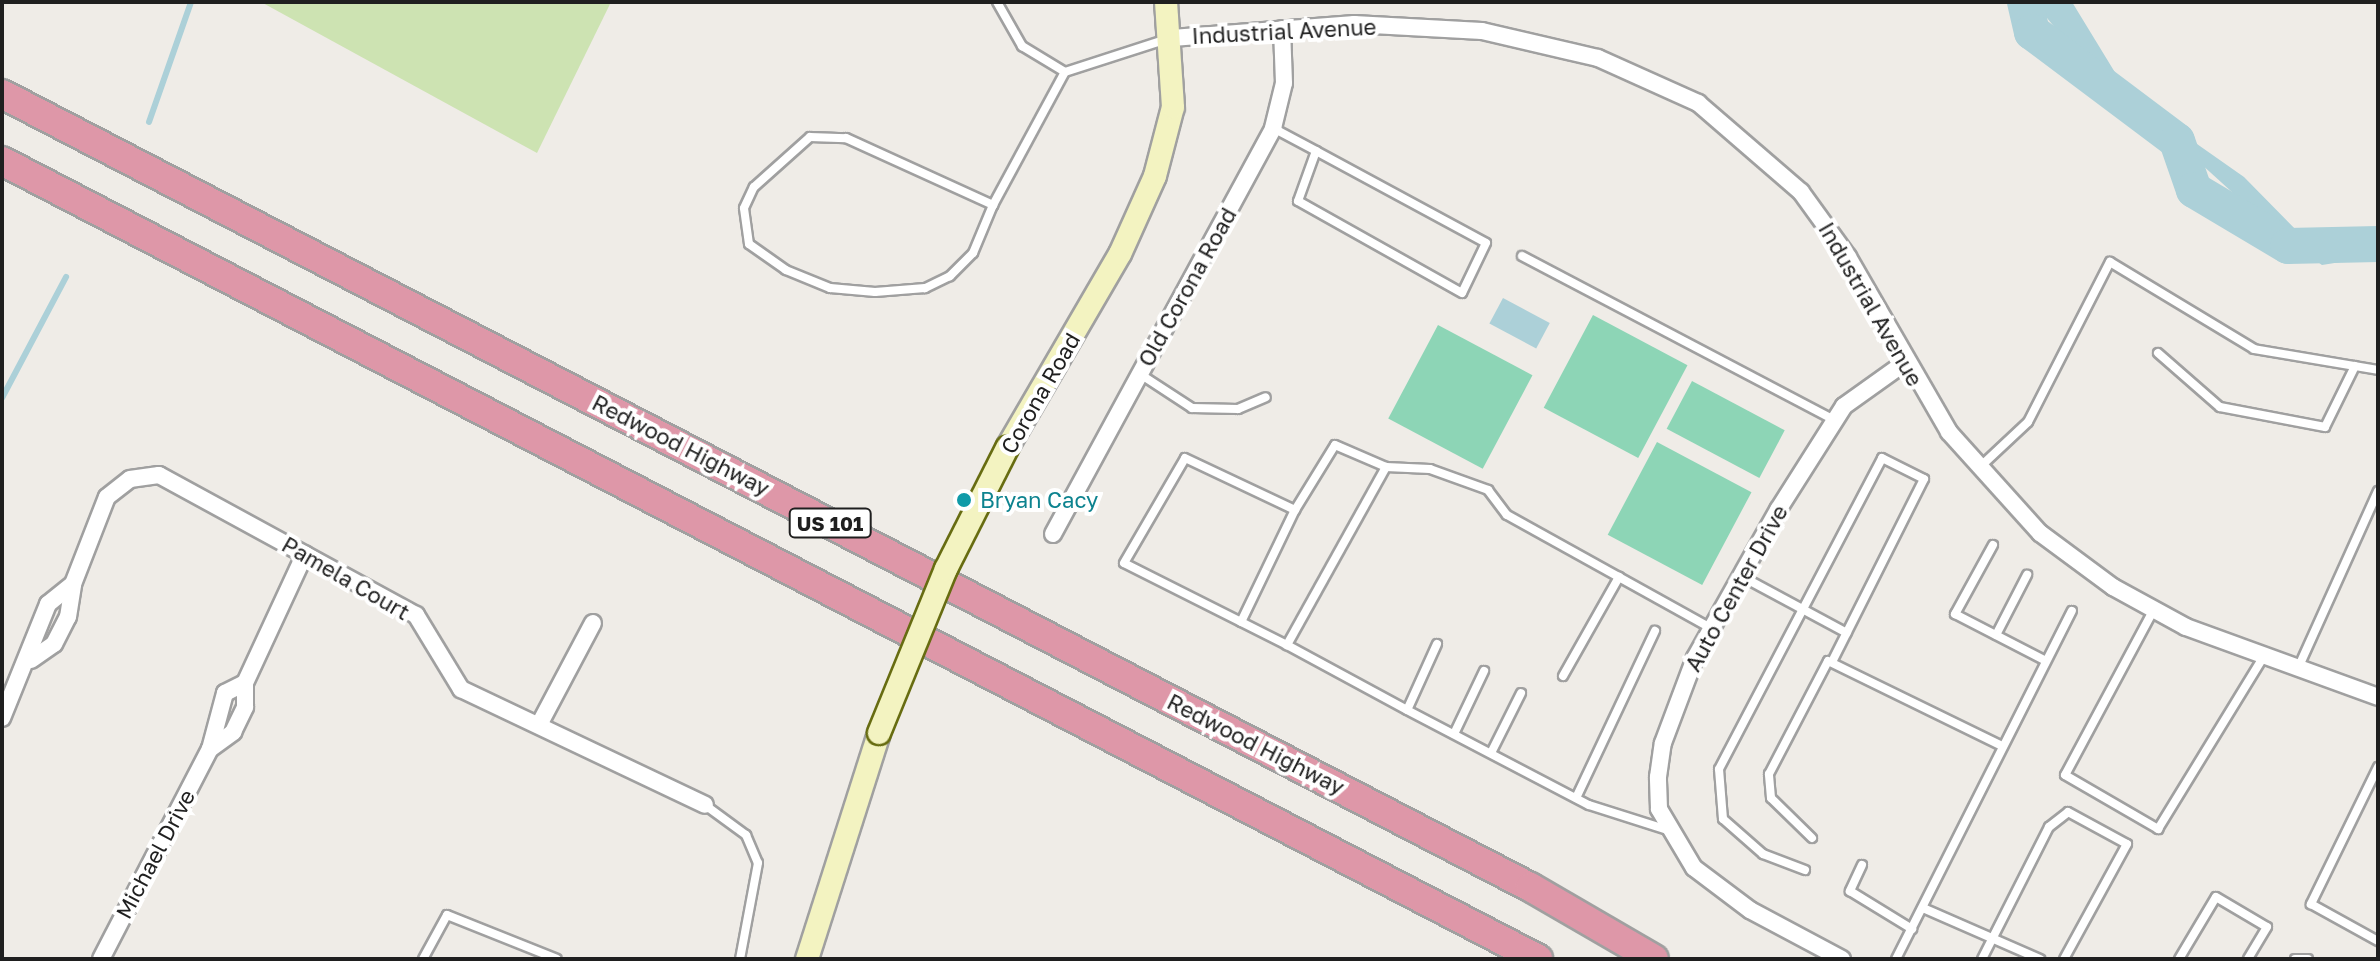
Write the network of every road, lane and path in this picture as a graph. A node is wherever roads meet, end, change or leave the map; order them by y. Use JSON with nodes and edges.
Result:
{"nodes":[{"id":1,"x":997,"y":2,"type":"edge"},
{"id":2,"x":1166,"y":2,"type":"edge"},
{"id":3,"x":1282,"y":29,"type":"junction"},
{"id":4,"x":1172,"y":38,"type":"junction"},
{"id":5,"x":1065,"y":72,"type":"junction"},
{"id":6,"x":2,"y":94,"type":"edge"},
{"id":7,"x":1273,"y":128,"type":"junction"},
{"id":8,"x":1316,"y":151,"type":"junction"},
{"id":9,"x":2,"y":161,"type":"edge"},
{"id":10,"x":993,"y":205,"type":"junction"},
{"id":11,"x":1522,"y":256,"type":"dead end"},
{"id":12,"x":2158,"y":353,"type":"dead end"},
{"id":13,"x":1907,"y":361,"type":"junction"},
{"id":14,"x":2355,"y":366,"type":"junction"},
{"id":15,"x":2378,"y":370,"type":"edge"},
{"id":16,"x":1140,"y":374,"type":"junction"},
{"id":17,"x":1266,"y":397,"type":"dead end"},
{"id":18,"x":1835,"y":420,"type":"junction"},
{"id":19,"x":1386,"y":467,"type":"junction"},
{"id":20,"x":1978,"y":469,"type":"junction"},
{"id":21,"x":2378,"y":491,"type":"edge"},
{"id":22,"x":1295,"y":510,"type":"junction"},
{"id":23,"x":1053,"y":534,"type":"dead end"},
{"id":24,"x":1993,"y":545,"type":"dead end"},
{"id":25,"x":305,"y":554,"type":"junction"},
{"id":26,"x":2027,"y":575,"type":"dead end"},
{"id":27,"x":1741,"y":576,"type":"junction"},
{"id":28,"x":1619,"y":577,"type":"junction"},
{"id":29,"x":73,"y":584,"type":"junction"},
{"id":30,"x":1798,"y":607,"type":"junction"},
{"id":31,"x":2072,"y":611,"type":"dead end"},
{"id":32,"x":2153,"y":611,"type":"junction"},
{"id":33,"x":1241,"y":622,"type":"junction"},
{"id":34,"x":593,"y":623,"type":"dead end"},
{"id":35,"x":1711,"y":629,"type":"junction"},
{"id":36,"x":1655,"y":631,"type":"dead end"},
{"id":37,"x":1847,"y":633,"type":"junction"},
{"id":38,"x":1996,"y":635,"type":"junction"},
{"id":39,"x":1437,"y":644,"type":"dead end"},
{"id":40,"x":1287,"y":645,"type":"junction"},
{"id":41,"x":2264,"y":655,"type":"junction"},
{"id":42,"x":31,"y":660,"type":"junction"},
{"id":43,"x":2046,"y":661,"type":"junction"},
{"id":44,"x":1832,"y":662,"type":"junction"},
{"id":45,"x":2299,"y":666,"type":"junction"},
{"id":46,"x":1484,"y":671,"type":"dead end"},
{"id":47,"x":1563,"y":676,"type":"dead end"},
{"id":48,"x":245,"y":683,"type":"junction"},
{"id":49,"x":1521,"y":693,"type":"dead end"},
{"id":50,"x":2378,"y":697,"type":"edge"},
{"id":51,"x":1407,"y":710,"type":"junction"},
{"id":52,"x":2,"y":718,"type":"edge"},
{"id":53,"x":540,"y":723,"type":"junction"},
{"id":54,"x":1454,"y":734,"type":"junction"},
{"id":55,"x":2002,"y":746,"type":"junction"},
{"id":56,"x":210,"y":749,"type":"junction"},
{"id":57,"x":1491,"y":753,"type":"junction"},
{"id":58,"x":2378,"y":767,"type":"edge"},
{"id":59,"x":1576,"y":798,"type":"junction"},
{"id":60,"x":705,"y":805,"type":"joint"},
{"id":61,"x":1669,"y":830,"type":"junction"},
{"id":62,"x":1812,"y":838,"type":"dead end"},
{"id":63,"x":1862,"y":865,"type":"dead end"},
{"id":64,"x":1805,"y":870,"type":"dead end"},
{"id":65,"x":1923,"y":908,"type":"junction"},
{"id":66,"x":1912,"y":929,"type":"junction"},
{"id":67,"x":1993,"y":936,"type":"junction"},
{"id":68,"x":2378,"y":941,"type":"edge"},
{"id":69,"x":101,"y":959,"type":"edge"},
{"id":70,"x":423,"y":959,"type":"edge"},
{"id":71,"x":557,"y":959,"type":"edge"},
{"id":72,"x":740,"y":959,"type":"edge"},
{"id":73,"x":807,"y":959,"type":"edge"},
{"id":74,"x":1538,"y":959,"type":"edge"},
{"id":75,"x":1654,"y":959,"type":"edge"},
{"id":76,"x":1842,"y":959,"type":"edge"},
{"id":77,"x":1896,"y":959,"type":"edge"},
{"id":78,"x":1982,"y":959,"type":"edge"},
{"id":79,"x":2040,"y":959,"type":"edge"},
{"id":80,"x":2064,"y":959,"type":"edge"},
{"id":81,"x":2179,"y":959,"type":"edge"},
{"id":82,"x":2248,"y":959,"type":"edge"},
{"id":83,"x":2295,"y":959,"type":"edge"},
{"id":84,"x":2308,"y":959,"type":"edge"}],
"edges":[{"from":1,"to":5,"type":"lane"},
{"from":2,"to":4,"type":"main road","name":"Corona Road"},
{"from":3,"to":4,"type":"street","name":"Industrial Avenue"},
{"from":3,"to":7,"type":"street","name":"Old Corona Road"},
{"from":3,"to":13,"type":"street","name":"Industrial Avenue"},
{"from":4,"to":5,"type":"lane"},
{"from":4,"to":73,"type":"main road","name":"Corona Road","bridge":true},
{"from":5,"to":10,"type":"lane"},
{"from":6,"to":75,"type":"highway","name":"Redwood Highway","number":"US 101"},
{"from":7,"to":8,"type":"lane"},
{"from":7,"to":16,"type":"street","name":"Old Corona Road"},
{"from":8,"to":8,"type":"lane"},
{"from":9,"to":74,"type":"highway","number":"US 101"},
{"from":10,"to":10,"type":"lane"},
{"from":11,"to":18,"type":"lane"},
{"from":12,"to":14,"type":"lane"},
{"from":13,"to":18,"type":"street","name":"Auto Center Drive"},
{"from":13,"to":20,"type":"street","name":"Industrial Avenue"},
{"from":14,"to":15,"type":"lane"},
{"from":14,"to":20,"type":"lane"},
{"from":16,"to":17,"type":"lane"},
{"from":16,"to":23,"type":"street","name":"Old Corona Road"},
{"from":18,"to":27,"type":"street","name":"Auto Center Drive"},
{"from":19,"to":22,"type":"lane"},
{"from":19,"to":28,"type":"lane"},
{"from":19,"to":40,"type":"lane"},
{"from":20,"to":32,"type":"street","name":"Industrial Avenue"},
{"from":21,"to":45,"type":"lane"},
{"from":22,"to":33,"type":"lane"},
{"from":22,"to":33,"type":"lane"},
{"from":24,"to":38,"type":"lane"},
{"from":25,"to":29,"type":"street","name":"Pamela Court"},
{"from":25,"to":48,"type":"street","name":"Michael Drive"},
{"from":25,"to":53,"type":"street","name":"Pamela Court"},
{"from":26,"to":38,"type":"lane"},
{"from":27,"to":30,"type":"lane"},
{"from":27,"to":35,"type":"street","name":"Auto Center Drive"},
{"from":28,"to":35,"type":"lane"},
{"from":28,"to":47,"type":"lane"},
{"from":29,"to":42,"type":"street"},
{"from":29,"to":42,"type":"street"},
{"from":30,"to":37,"type":"lane"},
{"from":30,"to":37,"type":"lane"},
{"from":30,"to":64,"type":"lane"},
{"from":31,"to":43,"type":"lane"},
{"from":32,"to":41,"type":"street","name":"Industrial Avenue"},
{"from":32,"to":41,"type":"lane"},
{"from":33,"to":40,"type":"lane"},
{"from":34,"to":53,"type":"street"},
{"from":35,"to":61,"type":"street","name":"Auto Center Drive"},
{"from":36,"to":59,"type":"lane"},
{"from":37,"to":44,"type":"lane"},
{"from":38,"to":43,"type":"lane"},
{"from":39,"to":51,"type":"lane"},
{"from":40,"to":51,"type":"lane"},
{"from":41,"to":45,"type":"street","name":"Industrial Avenue"},
{"from":42,"to":52,"type":"street"},
{"from":43,"to":55,"type":"lane"},
{"from":44,"to":55,"type":"lane"},
{"from":44,"to":62,"type":"lane"},
{"from":45,"to":50,"type":"street","name":"Industrial Avenue"},
{"from":46,"to":54,"type":"lane"},
{"from":48,"to":56,"type":"street","name":"Michael Drive"},
{"from":48,"to":56,"type":"street","name":"Michael Drive"},
{"from":49,"to":57,"type":"lane"},
{"from":51,"to":54,"type":"lane"},
{"from":53,"to":60,"type":"street","name":"Pamela Court"},
{"from":54,"to":57,"type":"lane"},
{"from":55,"to":65,"type":"lane"},
{"from":56,"to":69,"type":"street","name":"Michael Drive"},
{"from":57,"to":59,"type":"lane"},
{"from":58,"to":68,"type":"lane"},
{"from":59,"to":61,"type":"lane"},
{"from":60,"to":72,"type":"lane"},
{"from":61,"to":76,"type":"street","name":"Auto Center Drive"},
{"from":63,"to":66,"type":"lane"},
{"from":65,"to":66,"type":"lane"},
{"from":65,"to":67,"type":"lane"},
{"from":66,"to":77,"type":"lane"},
{"from":67,"to":78,"type":"lane"},
{"from":67,"to":79,"type":"lane"},
{"from":67,"to":80,"type":"lane"},
{"from":70,"to":71,"type":"lane"},
{"from":81,"to":82,"type":"lane"},
{"from":83,"to":84,"type":"lane"}]}
